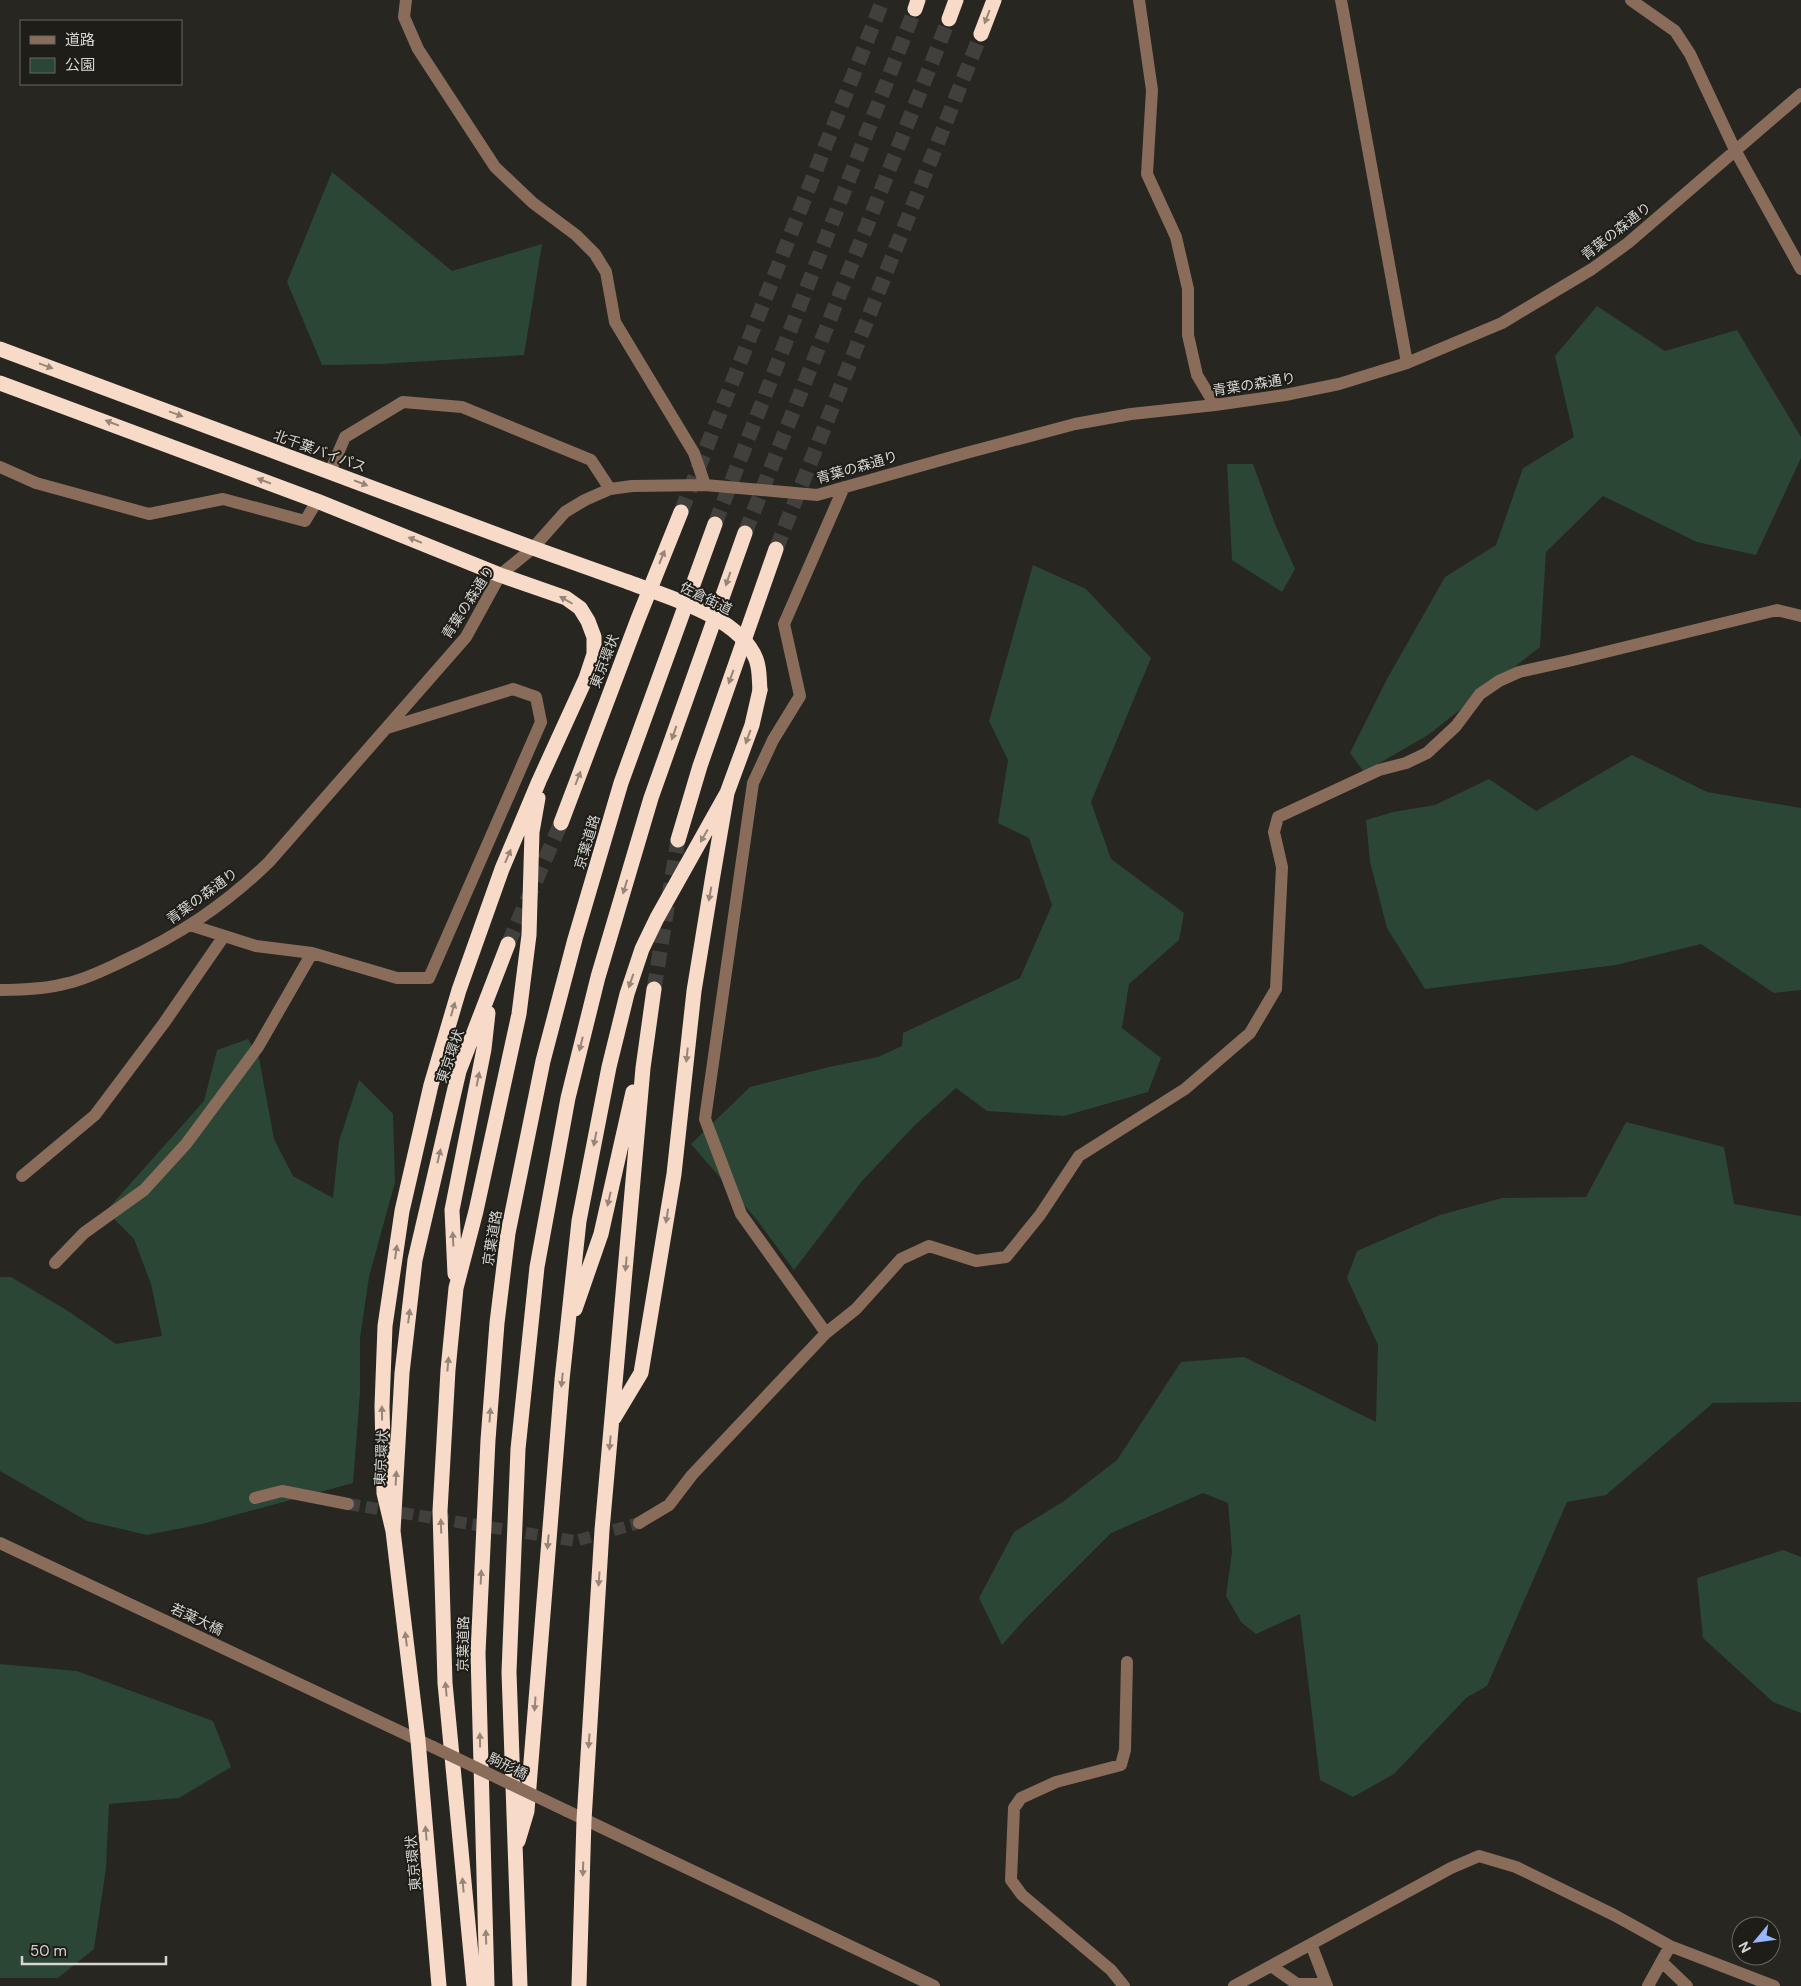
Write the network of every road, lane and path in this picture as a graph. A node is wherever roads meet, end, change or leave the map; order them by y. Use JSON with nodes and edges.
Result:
{"nodes":[{"id":1,"x":406,"y":0,"type":"edge"},
{"id":2,"x":956,"y":0,"type":"edge"},
{"id":3,"x":994,"y":0,"type":"edge"},
{"id":4,"x":1139,"y":0,"type":"edge"},
{"id":5,"x":1340,"y":0,"type":"edge"},
{"id":6,"x":1631,"y":0,"type":"edge"},
{"id":7,"x":949,"y":18,"type":"tunnel mouth"},
{"id":8,"x":981,"y":34,"type":"tunnel mouth"},
{"id":9,"x":1801,"y":94,"type":"edge"},
{"id":10,"x":1735,"y":150,"type":"junction"},
{"id":11,"x":1801,"y":269,"type":"edge"},
{"id":12,"x":0,"y":349,"type":"edge"},
{"id":13,"x":1407,"y":362,"type":"junction"},
{"id":14,"x":0,"y":383,"type":"edge"},
{"id":15,"x":1215,"y":405,"type":"junction"},
{"id":16,"x":0,"y":467,"type":"edge"},
{"id":17,"x":330,"y":472,"type":"junction"},
{"id":18,"x":706,"y":485,"type":"junction"},
{"id":19,"x":844,"y":487,"type":"junction"},
{"id":20,"x":610,"y":489,"type":"junction"},
{"id":21,"x":318,"y":501,"type":"junction"},
{"id":22,"x":680,"y":512,"type":"tunnel mouth"},
{"id":23,"x":715,"y":524,"type":"tunnel mouth"},
{"id":24,"x":744,"y":534,"type":"tunnel mouth"},
{"id":25,"x":533,"y":548,"type":"junction"},
{"id":26,"x":776,"y":549,"type":"tunnel mouth"},
{"id":27,"x":500,"y":575,"type":"junction"},
{"id":28,"x":628,"y":582,"type":"joint"},
{"id":29,"x":1801,"y":616,"type":"edge"},
{"id":30,"x":387,"y":728,"type":"junction"},
{"id":31,"x":539,"y":781,"type":"junction"},
{"id":32,"x":727,"y":794,"type":"junction"},
{"id":33,"x":561,"y":823,"type":"tunnel mouth"},
{"id":34,"x":678,"y":840,"type":"tunnel mouth"},
{"id":35,"x":190,"y":925,"type":"junction"},
{"id":36,"x":224,"y":936,"type":"junction"},
{"id":37,"x":508,"y":944,"type":"tunnel mouth"},
{"id":38,"x":312,"y":953,"type":"junction"},
{"id":39,"x":654,"y":989,"type":"tunnel mouth"},
{"id":40,"x":0,"y":990,"type":"edge"},
{"id":41,"x":491,"y":991,"type":"junction"},
{"id":42,"x":643,"y":1068,"type":"junction"},
{"id":43,"x":22,"y":1176,"type":"dead end"},
{"id":44,"x":56,"y":1263,"type":"dead end"},
{"id":45,"x":456,"y":1288,"type":"junction"},
{"id":46,"x":567,"y":1332,"type":"junction"},
{"id":47,"x":826,"y":1333,"type":"junction"},
{"id":48,"x":612,"y":1421,"type":"junction"},
{"id":49,"x":256,"y":1498,"type":"dead end"},
{"id":50,"x":348,"y":1504,"type":"tunnel mouth"},
{"id":51,"x":639,"y":1523,"type":"tunnel mouth"},
{"id":52,"x":393,"y":1531,"type":"junction"},
{"id":53,"x":0,"y":1542,"type":"edge"},
{"id":54,"x":1127,"y":1662,"type":"dead end"},
{"id":55,"x":418,"y":1740,"type":"junction"},
{"id":56,"x":584,"y":1820,"type":"junction"},
{"id":57,"x":514,"y":1854,"type":"junction"},
{"id":58,"x":1311,"y":1944,"type":"junction"},
{"id":59,"x":1670,"y":1946,"type":"junction"},
{"id":60,"x":1662,"y":1962,"type":"junction"},
{"id":61,"x":1271,"y":1966,"type":"junction"},
{"id":62,"x":1326,"y":1985,"type":"edge"},
{"id":63,"x":440,"y":1986,"type":"edge"},
{"id":64,"x":474,"y":1986,"type":"edge"},
{"id":65,"x":487,"y":1986,"type":"edge"},
{"id":66,"x":520,"y":1986,"type":"edge"},
{"id":67,"x":579,"y":1986,"type":"edge"},
{"id":68,"x":934,"y":1986,"type":"edge"},
{"id":69,"x":1124,"y":1986,"type":"edge"},
{"id":70,"x":1234,"y":1986,"type":"edge"},
{"id":71,"x":1648,"y":1986,"type":"edge"},
{"id":72,"x":1687,"y":1986,"type":"edge"},
{"id":73,"x":1774,"y":1986,"type":"edge"}],
"edges":[{"from":1,"to":18,"type":"street"},
{"from":2,"to":7,"type":"highway"},
{"from":3,"to":8,"type":"highway","one_way":true},
{"from":4,"to":15,"type":"street"},
{"from":5,"to":13,"type":"street"},
{"from":6,"to":10,"type":"street"},
{"from":9,"to":10,"type":"street","name":"青葉の森通り"},
{"from":10,"to":11,"type":"street"},
{"from":10,"to":13,"type":"street","name":"青葉の森通り"},
{"from":12,"to":17,"type":"highway","name":"北千葉バイパス","one_way":true},
{"from":13,"to":15,"type":"street","name":"青葉の森通り"},
{"from":21,"to":14,"type":"highway","one_way":true},
{"from":15,"to":19,"type":"street","name":"青葉の森通り"},
{"from":16,"to":21,"type":"street"},
{"from":17,"to":20,"type":"street"},
{"from":17,"to":25,"type":"highway","name":"北千葉バイパス","one_way":true},
{"from":18,"to":19,"type":"street","name":"青葉の森通り"},
{"from":18,"to":20,"type":"street","name":"青葉の森通り"},
{"from":19,"to":47,"type":"street"},
{"from":20,"to":25,"type":"street","name":"青葉の森通り"},
{"from":27,"to":21,"type":"highway","one_way":true},
{"from":33,"to":22,"type":"highway","name":"東京環状","one_way":true},
{"from":65,"to":23,"type":"highway","name":"京葉道路","one_way":true},
{"from":24,"to":57,"type":"highway","one_way":true},
{"from":25,"to":27,"type":"street","name":"青葉の森通り"},
{"from":25,"to":28,"type":"highway","name":"北千葉バイパス"},
{"from":26,"to":34,"type":"highway","one_way":true},
{"from":27,"to":30,"type":"street","name":"青葉の森通り"},
{"from":31,"to":27,"type":"highway","one_way":true},
{"from":28,"to":32,"type":"highway","name":"佐倉街道","one_way":true,"bridge":true},
{"from":29,"to":47,"type":"street"},
{"from":30,"to":35,"type":"street","name":"青葉の森通り"},
{"from":30,"to":38,"type":"street"},
{"from":31,"to":45,"type":"highway"},
{"from":52,"to":31,"type":"highway","one_way":true},
{"from":32,"to":46,"type":"highway","one_way":true},
{"from":32,"to":48,"type":"highway","one_way":true},
{"from":35,"to":36,"type":"street"},
{"from":35,"to":40,"type":"street","name":"青葉の森通り"},
{"from":36,"to":38,"type":"street"},
{"from":36,"to":43,"type":"street"},
{"from":37,"to":41,"type":"highway","name":"東京環状"},
{"from":38,"to":44,"type":"street"},
{"from":39,"to":42,"type":"highway"},
{"from":45,"to":41,"type":"highway","one_way":true},
{"from":52,"to":41,"type":"highway","name":"東京環状","one_way":true},
{"from":42,"to":46,"type":"highway","one_way":true},
{"from":42,"to":48,"type":"highway","one_way":true},
{"from":64,"to":45,"type":"highway","one_way":true},
{"from":46,"to":57,"type":"highway","one_way":true},
{"from":47,"to":51,"type":"street"},
{"from":48,"to":56,"type":"highway","one_way":true},
{"from":49,"to":50,"type":"street"},
{"from":55,"to":52,"type":"highway","name":"東京環状","one_way":true},
{"from":53,"to":55,"type":"street","name":"若葉大橋"},
{"from":54,"to":69,"type":"street"},
{"from":55,"to":56,"type":"street","name":"駒形橋","bridge":true},
{"from":63,"to":55,"type":"highway","name":"東京環状","one_way":true},
{"from":56,"to":67,"type":"highway","one_way":true},
{"from":56,"to":68,"type":"street","name":"駒形橋"},
{"from":57,"to":66,"type":"highway"},
{"from":58,"to":59,"type":"street"},
{"from":58,"to":61,"type":"street"},
{"from":58,"to":62,"type":"street"},
{"from":59,"to":60,"type":"street"},
{"from":59,"to":73,"type":"street"},
{"from":60,"to":71,"type":"street"},
{"from":60,"to":72,"type":"street"},
{"from":61,"to":62,"type":"street"},
{"from":61,"to":70,"type":"street"}]}
